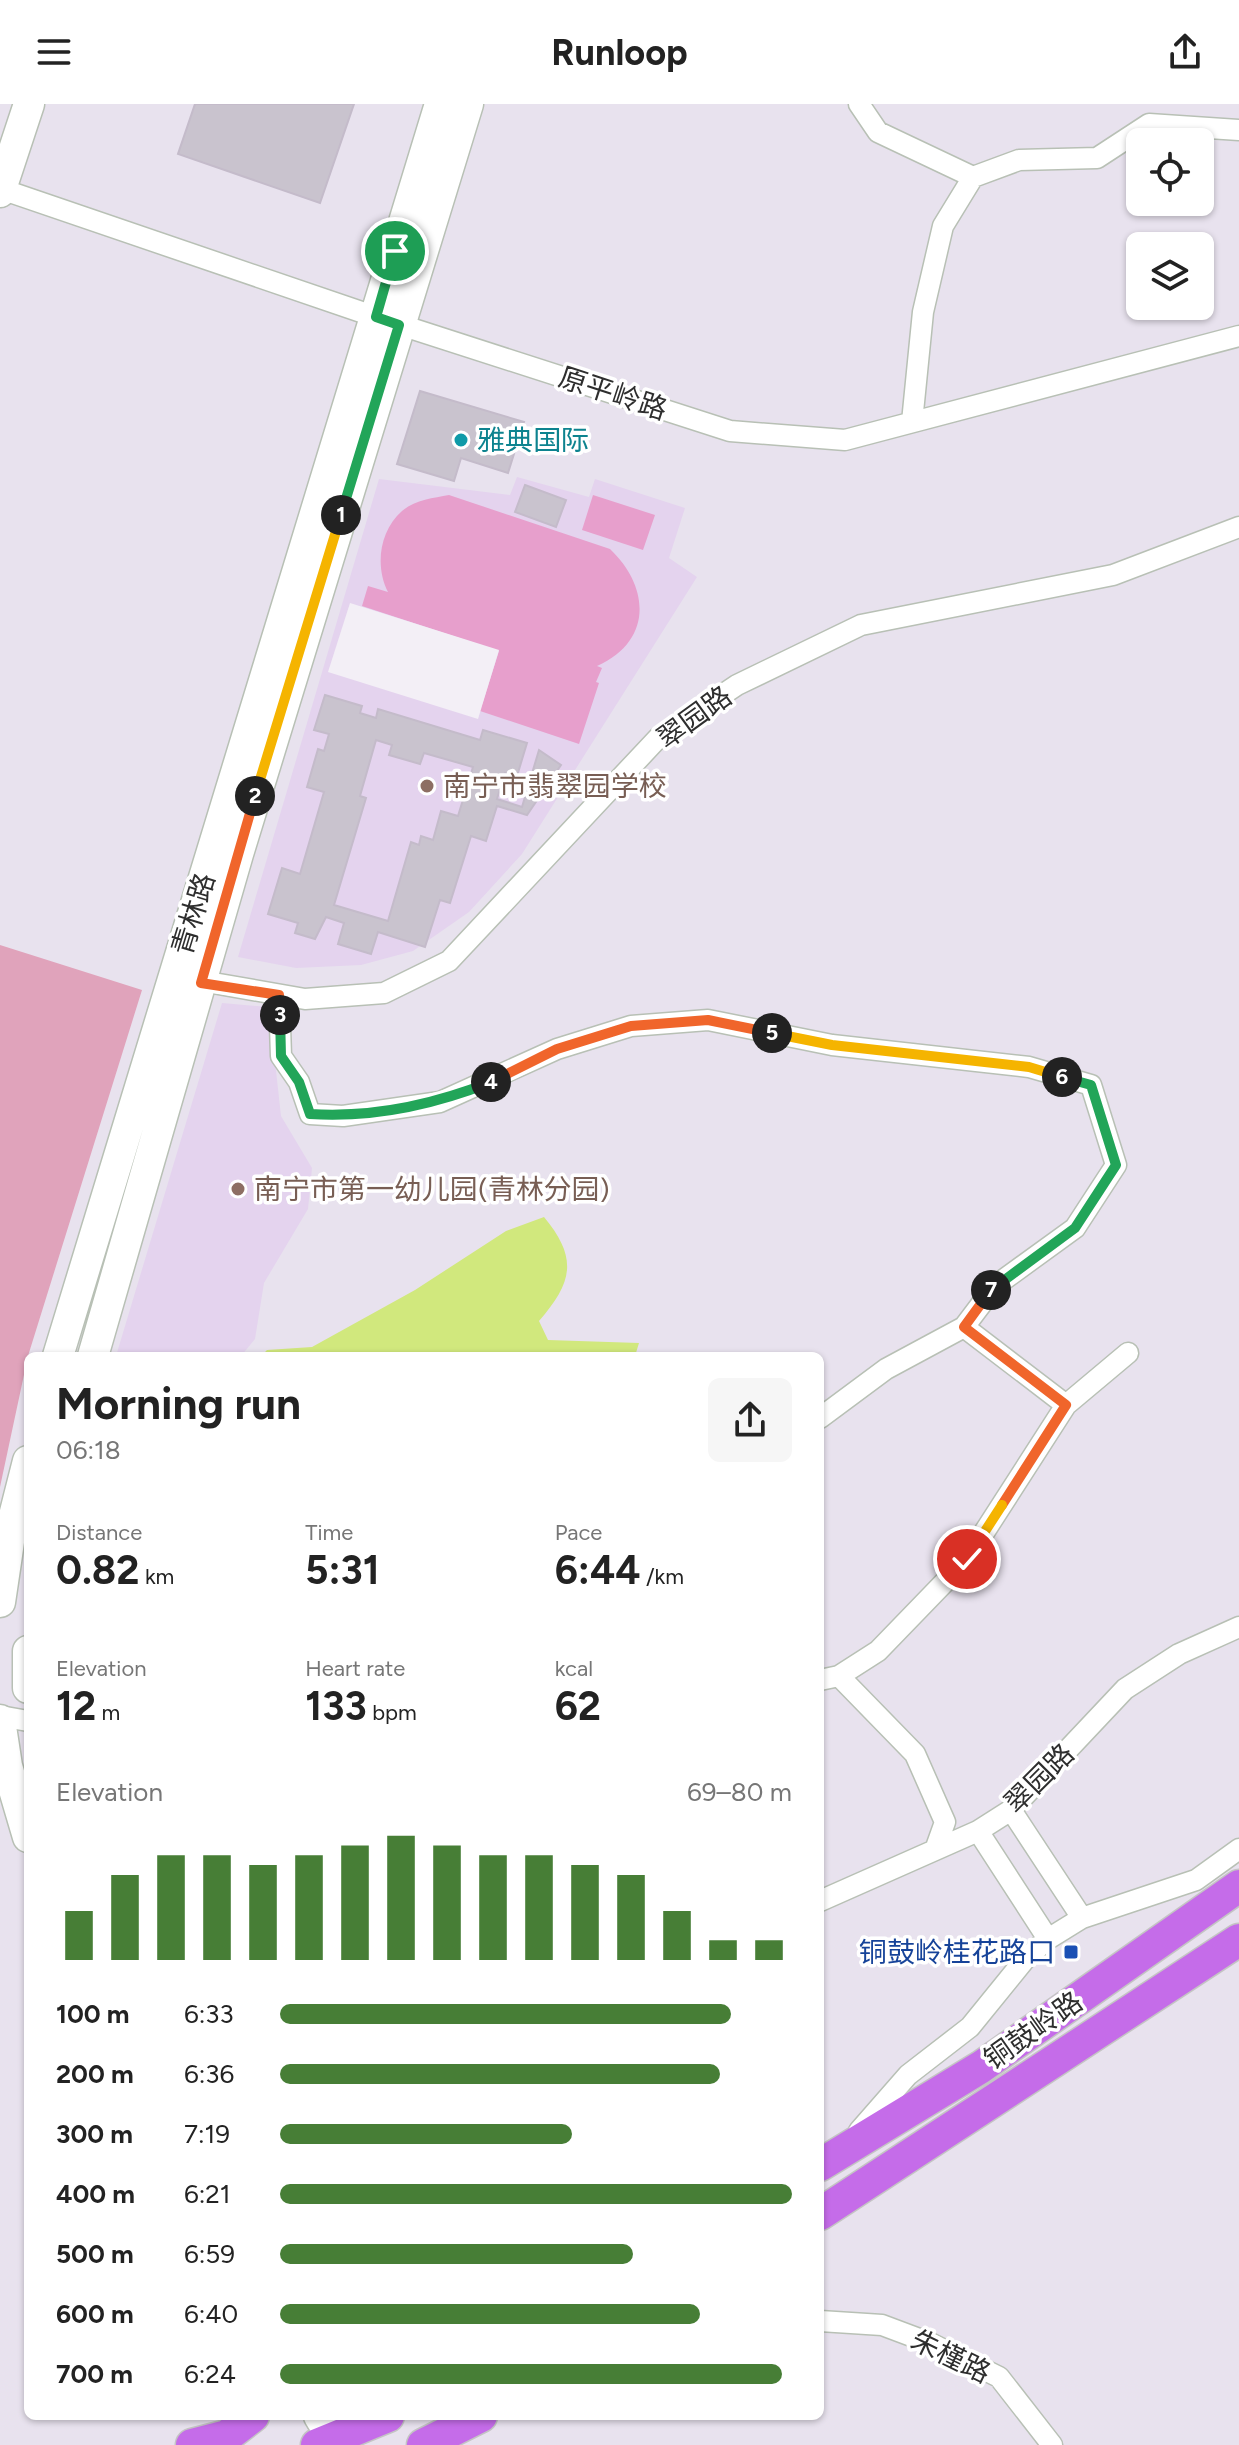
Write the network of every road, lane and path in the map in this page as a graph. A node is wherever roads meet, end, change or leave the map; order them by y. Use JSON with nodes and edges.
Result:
{"nodes":[{"id":1,"x":29,"y":104,"type":"edge"},
{"id":2,"x":440,"y":104,"type":"edge"},
{"id":3,"x":468,"y":104,"type":"edge"},
{"id":4,"x":859,"y":104,"type":"edge"},
{"id":5,"x":1239,"y":130,"type":"edge"},
{"id":6,"x":973,"y":177,"type":"junction"},
{"id":7,"x":0,"y":191,"type":"edge"},
{"id":8,"x":387,"y":321,"type":"junction"},
{"id":9,"x":1239,"y":336,"type":"edge"},
{"id":10,"x":912,"y":422,"type":"junction"},
{"id":11,"x":1239,"y":527,"type":"edge"},
{"id":12,"x":188,"y":979,"type":"junction"},
{"id":13,"x":279,"y":995,"type":"junction"},
{"id":14,"x":964,"y":1327,"type":"junction"},
{"id":15,"x":59,"y":1352,"type":"edge"},
{"id":16,"x":94,"y":1352,"type":"edge"},
{"id":17,"x":1128,"y":1353,"type":"dead end"},
{"id":18,"x":1066,"y":1405,"type":"junction"},
{"id":19,"x":824,"y":1415,"type":"edge"},
{"id":20,"x":24,"y":1477,"type":"edge"},
{"id":21,"x":0,"y":1602,"type":"edge"},
{"id":22,"x":1239,"y":1627,"type":"edge"},
{"id":23,"x":829,"y":1678,"type":"edge"},
{"id":24,"x":0,"y":1718,"type":"edge"},
{"id":25,"x":24,"y":1721,"type":"edge"},
{"id":26,"x":1011,"y":1810,"type":"junction"},
{"id":27,"x":24,"y":1823,"type":"edge"},
{"id":28,"x":978,"y":1831,"type":"junction"},
{"id":29,"x":1239,"y":1849,"type":"edge"},
{"id":30,"x":935,"y":1850,"type":"junction"},
{"id":31,"x":1239,"y":1886,"type":"edge"},
{"id":32,"x":824,"y":1899,"type":"edge"},
{"id":33,"x":1082,"y":1918,"type":"junction"},
{"id":34,"x":1048,"y":1939,"type":"junction"},
{"id":35,"x":1239,"y":1940,"type":"edge"},
{"id":36,"x":830,"y":2159,"type":"edge"},
{"id":37,"x":824,"y":2211,"type":"edge"},
{"id":38,"x":824,"y":2321,"type":"edge"},
{"id":39,"x":248,"y":2420,"type":"edge"},
{"id":40,"x":363,"y":2420,"type":"edge"},
{"id":41,"x":473,"y":2420,"type":"edge"},
{"id":42,"x":320,"y":2427,"type":"edge"},
{"id":43,"x":192,"y":2445,"type":"edge"},
{"id":44,"x":423,"y":2445,"type":"edge"},
{"id":45,"x":1052,"y":2445,"type":"edge"}],
"edges":[{"from":1,"to":7,"type":"main road"},
{"from":2,"to":8,"type":"main road","name":"青林路"},
{"from":3,"to":8,"type":"main road","name":"青林路"},
{"from":4,"to":6,"type":"street"},
{"from":5,"to":6,"type":"street"},
{"from":6,"to":10,"type":"street"},
{"from":7,"to":8,"type":"street","name":"原平岭路"},
{"from":8,"to":10,"type":"street","name":"原平岭路"},
{"from":8,"to":12,"type":"main road","name":"青林路"},
{"from":9,"to":10,"type":"street","name":"原平岭路"},
{"from":11,"to":13,"type":"street","name":"翠园路"},
{"from":12,"to":13,"type":"street","name":"翠园路"},
{"from":12,"to":15,"type":"main road","name":"青林路"},
{"from":12,"to":16,"type":"main road","name":"青林路"},
{"from":13,"to":14,"type":"street"},
{"from":14,"to":18,"type":"street"},
{"from":14,"to":19,"type":"street"},
{"from":17,"to":18,"type":"street"},
{"from":18,"to":23,"type":"street"},
{"from":20,"to":21,"type":"main road"},
{"from":22,"to":26,"type":"street","name":"翠园路"},
{"from":23,"to":30,"type":"street"},
{"from":24,"to":25,"type":"street"},
{"from":24,"to":27,"type":"main road"},
{"from":26,"to":28,"type":"street","name":"翠园路"},
{"from":26,"to":33,"type":"street"},
{"from":28,"to":30,"type":"street","name":"翠园路"},
{"from":28,"to":34,"type":"street"},
{"from":29,"to":33,"type":"street"},
{"from":30,"to":32,"type":"street","name":"翠园路"},
{"from":31,"to":36,"type":"main road","name":"铜鼓岭路"},
{"from":33,"to":34,"type":"street"},
{"from":34,"to":36,"type":"street"},
{"from":35,"to":37,"type":"main road","name":"铜鼓岭路"},
{"from":38,"to":45,"type":"street","name":"朱槿路"},
{"from":39,"to":43,"type":"main road"},
{"from":40,"to":42,"type":"main road"},
{"from":41,"to":44,"type":"main road"}]}
